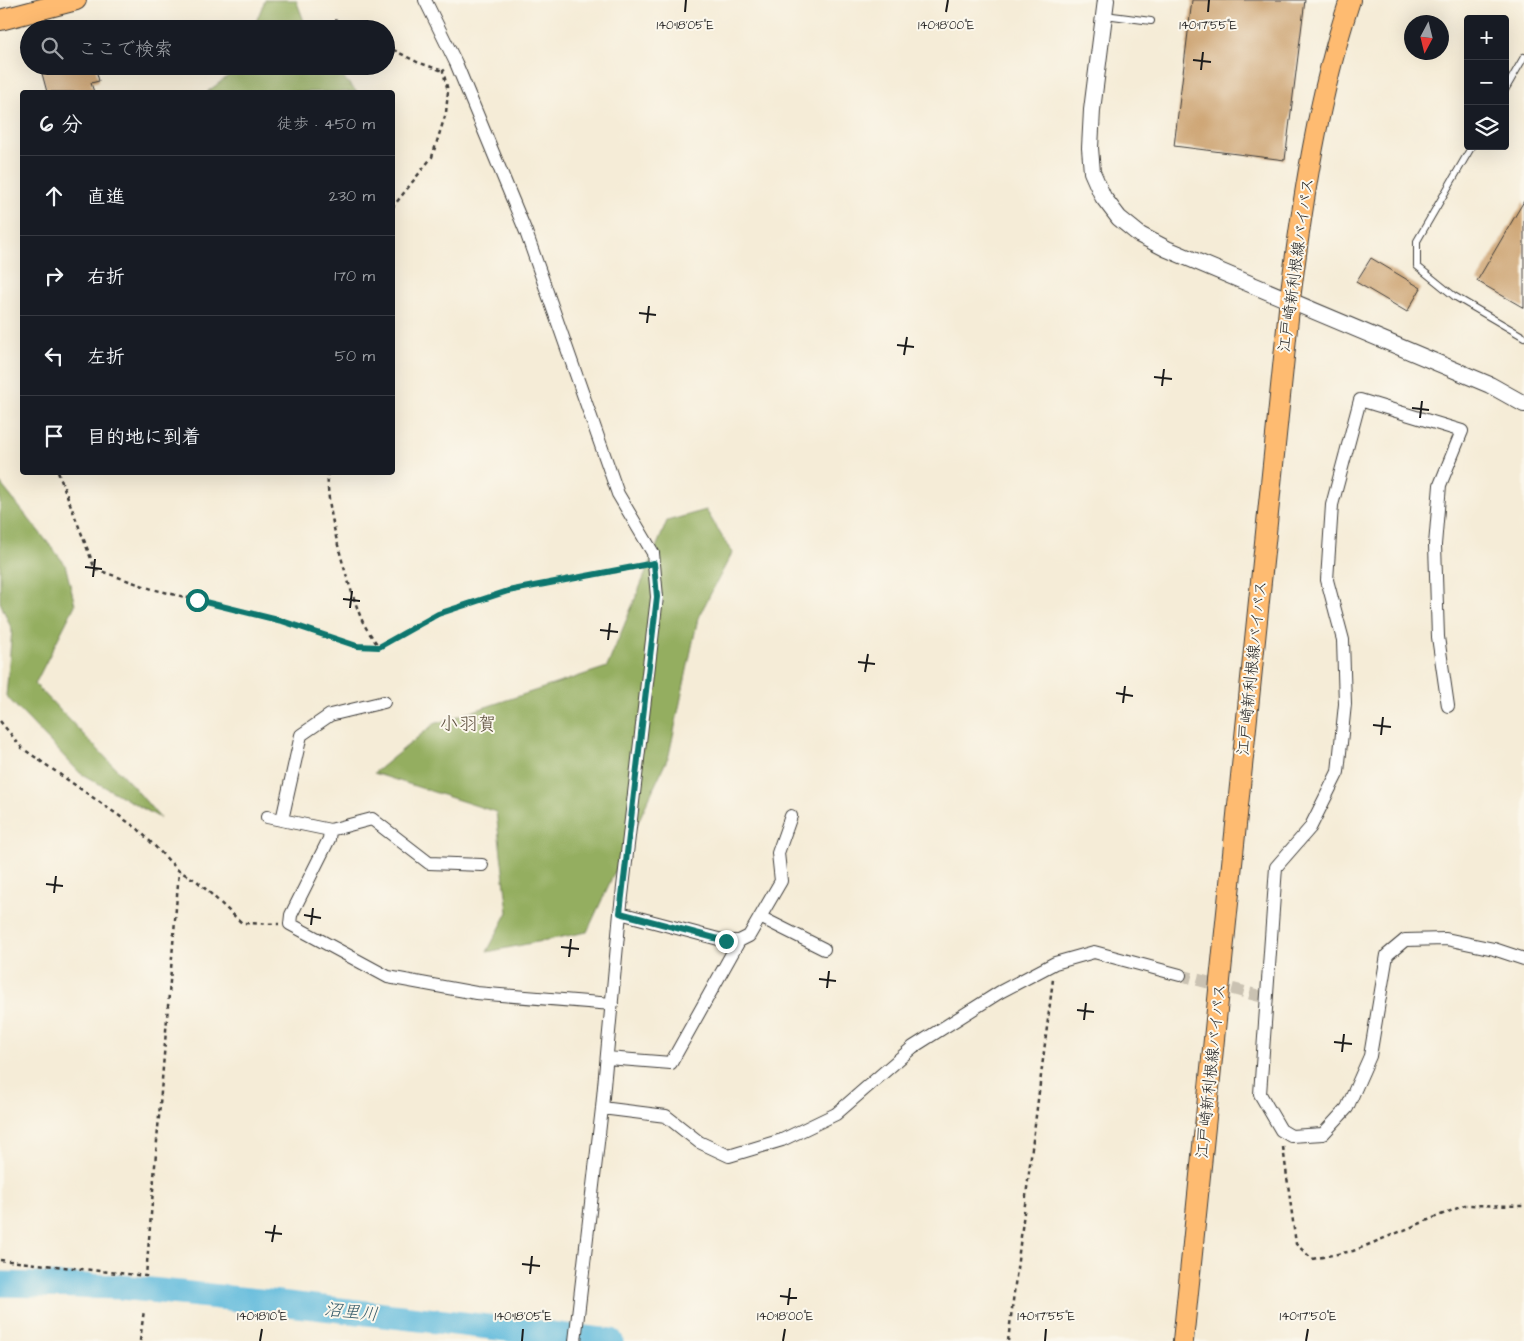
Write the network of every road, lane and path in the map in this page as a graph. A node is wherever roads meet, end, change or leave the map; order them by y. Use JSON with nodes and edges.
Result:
{"nodes":[{"id":1,"x":76,"y":0,"type":"edge"},
{"id":2,"x":424,"y":0,"type":"edge"},
{"id":3,"x":1350,"y":0,"type":"edge"},
{"id":4,"x":1105,"y":8,"type":"edge"},
{"id":5,"x":0,"y":20,"type":"edge"},
{"id":6,"x":1151,"y":21,"type":"dead end"},
{"id":7,"x":395,"y":51,"type":"edge"},
{"id":8,"x":1524,"y":57,"type":"edge"},
{"id":9,"x":456,"y":63,"type":"junction"},
{"id":10,"x":443,"y":71,"type":"junction"},
{"id":11,"x":1509,"y":83,"type":"edge"},
{"id":12,"x":1470,"y":150,"type":"edge"},
{"id":13,"x":395,"y":204,"type":"edge"},
{"id":14,"x":1290,"y":299,"type":"junction"},
{"id":15,"x":1524,"y":337,"type":"edge"},
{"id":16,"x":1524,"y":404,"type":"edge"},
{"id":17,"x":59,"y":475,"type":"edge"},
{"id":18,"x":328,"y":475,"type":"edge"},
{"id":19,"x":654,"y":563,"type":"junction"},
{"id":20,"x":379,"y":647,"type":"junction"},
{"id":21,"x":384,"y":702,"type":"dead end"},
{"id":22,"x":1448,"y":706,"type":"dead end"},
{"id":23,"x":0,"y":722,"type":"edge"},
{"id":24,"x":791,"y":816,"type":"dead end"},
{"id":25,"x":267,"y":817,"type":"dead end"},
{"id":26,"x":282,"y":820,"type":"junction"},
{"id":27,"x":330,"y":830,"type":"junction"},
{"id":28,"x":482,"y":865,"type":"dead end"},
{"id":29,"x":179,"y":871,"type":"junction"},
{"id":30,"x":620,"y":913,"type":"junction"},
{"id":31,"x":760,"y":917,"type":"junction"},
{"id":32,"x":290,"y":924,"type":"junction"},
{"id":33,"x":739,"y":941,"type":"junction"},
{"id":34,"x":824,"y":949,"type":"dead end"},
{"id":35,"x":1524,"y":960,"type":"edge"},
{"id":36,"x":1055,"y":963,"type":"junction"},
{"id":37,"x":1180,"y":975,"type":"tunnel mouth"},
{"id":38,"x":612,"y":1004,"type":"junction"},
{"id":39,"x":607,"y":1058,"type":"junction"},
{"id":40,"x":602,"y":1108,"type":"junction"},
{"id":41,"x":1281,"y":1130,"type":"junction"},
{"id":42,"x":1524,"y":1206,"type":"edge"},
{"id":43,"x":0,"y":1260,"type":"edge"},
{"id":44,"x":144,"y":1310,"type":"dead end"},
{"id":45,"x":140,"y":1341,"type":"edge"},
{"id":46,"x":575,"y":1341,"type":"edge"},
{"id":47,"x":1008,"y":1341,"type":"edge"},
{"id":48,"x":1183,"y":1341,"type":"edge"}],
"edges":[{"from":1,"to":5,"type":"main road"},
{"from":2,"to":9,"type":"street"},
{"from":3,"to":14,"type":"main road","name":"江戸崎新利根線バイパス"},
{"from":4,"to":6,"type":"lane"},
{"from":4,"to":14,"type":"street"},
{"from":7,"to":10,"type":"path"},
{"from":8,"to":11,"type":"lane"},
{"from":9,"to":10,"type":"path"},
{"from":9,"to":19,"type":"street"},
{"from":10,"to":13,"type":"path"},
{"from":12,"to":15,"type":"lane"},
{"from":14,"to":16,"type":"street"},
{"from":14,"to":48,"type":"main road","name":"江戸崎新利根線バイパス"},
{"from":17,"to":20,"type":"path"},
{"from":18,"to":20,"type":"path"},
{"from":19,"to":20,"type":"path"},
{"from":19,"to":30,"type":"street"},
{"from":21,"to":26,"type":"street"},
{"from":22,"to":41,"type":"street"},
{"from":23,"to":29,"type":"path"},
{"from":24,"to":31,"type":"street"},
{"from":25,"to":26,"type":"street"},
{"from":26,"to":27,"type":"street"},
{"from":27,"to":28,"type":"street"},
{"from":27,"to":32,"type":"street"},
{"from":29,"to":32,"type":"path"},
{"from":29,"to":43,"type":"path"},
{"from":30,"to":33,"type":"street"},
{"from":30,"to":38,"type":"street"},
{"from":31,"to":33,"type":"street"},
{"from":31,"to":34,"type":"street"},
{"from":32,"to":38,"type":"street"},
{"from":33,"to":39,"type":"street"},
{"from":35,"to":41,"type":"street"},
{"from":36,"to":37,"type":"street"},
{"from":36,"to":40,"type":"street"},
{"from":36,"to":47,"type":"path"},
{"from":38,"to":39,"type":"street"},
{"from":39,"to":40,"type":"street"},
{"from":40,"to":46,"type":"street"},
{"from":41,"to":42,"type":"path"},
{"from":44,"to":45,"type":"path"}]}
